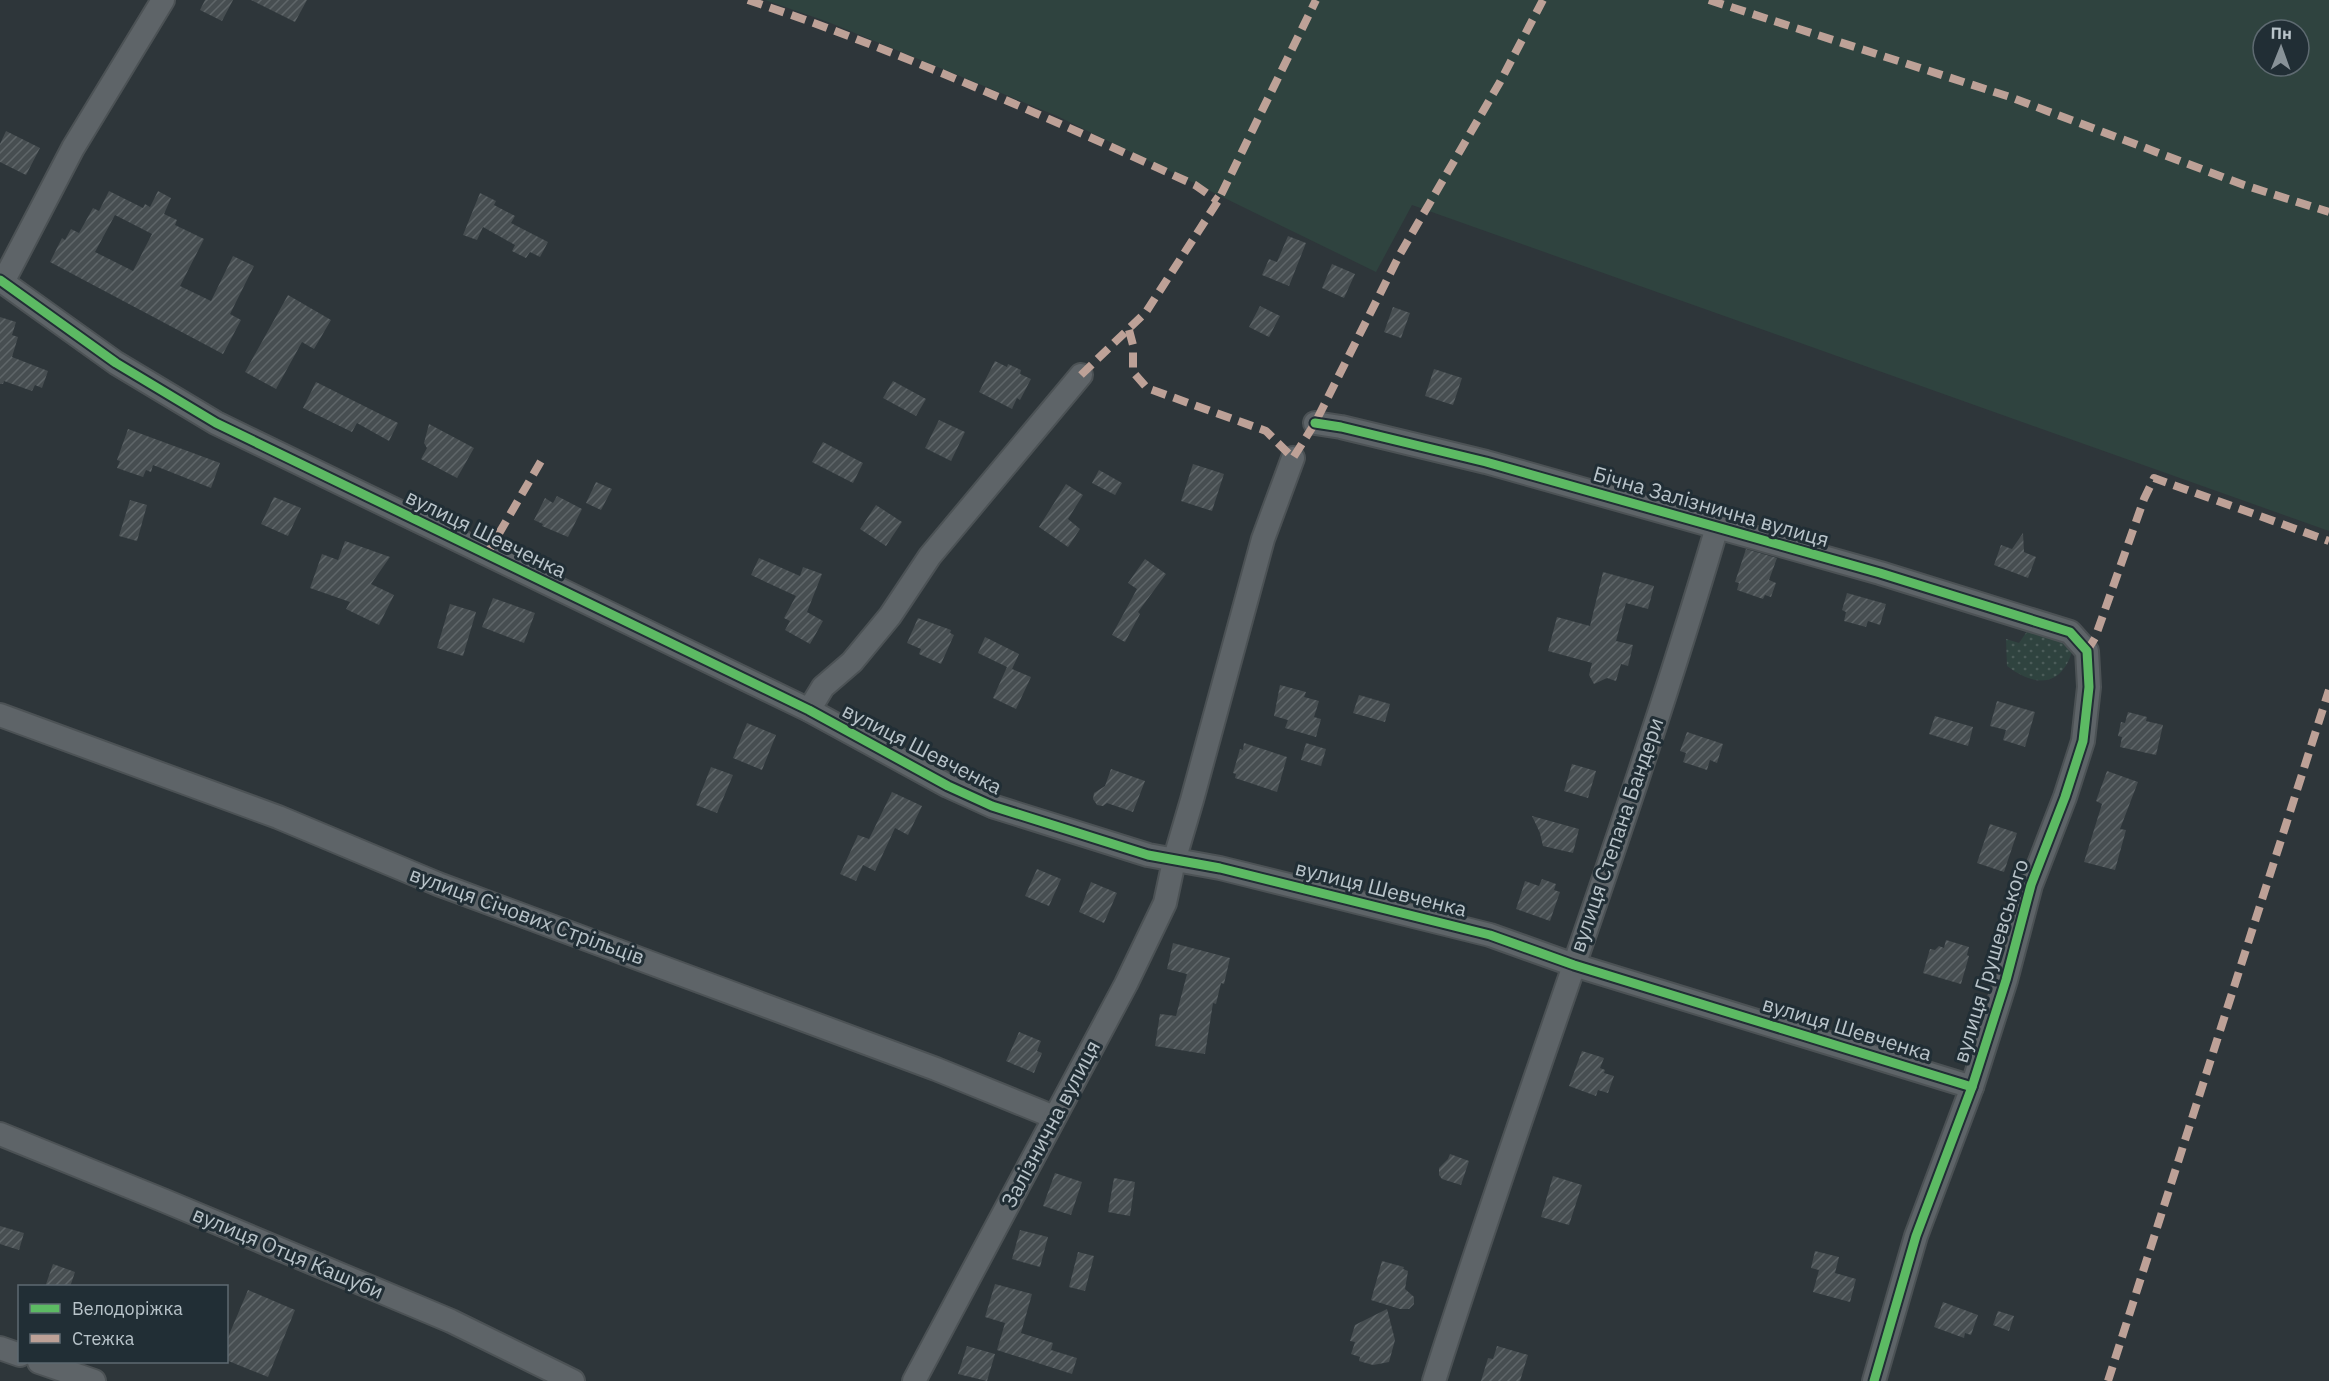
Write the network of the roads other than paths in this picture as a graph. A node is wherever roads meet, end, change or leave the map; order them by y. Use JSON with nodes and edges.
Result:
{"nodes":[{"id":1,"x":163,"y":0,"type":"edge"},
{"id":2,"x":1,"y":281,"type":"edge"},
{"id":3,"x":1082,"y":375,"type":"dead end"},
{"id":4,"x":1315,"y":423,"type":"dead end"},
{"id":5,"x":1293,"y":458,"type":"dead end"},
{"id":6,"x":1717,"y":527,"type":"junction"},
{"id":7,"x":2087,"y":651,"type":"joint"},
{"id":8,"x":809,"y":710,"type":"junction"},
{"id":9,"x":0,"y":714,"type":"edge"},
{"id":10,"x":1173,"y":861,"type":"junction"},
{"id":11,"x":1574,"y":965,"type":"junction"},
{"id":12,"x":1972,"y":1087,"type":"junction"},
{"id":13,"x":1054,"y":1117,"type":"junction"},
{"id":14,"x":0,"y":1134,"type":"edge"},
{"id":15,"x":0,"y":1348,"type":"edge"},
{"id":16,"x":18,"y":1354,"type":"edge"},
{"id":17,"x":42,"y":1363,"type":"edge"},
{"id":18,"x":544,"y":1374,"type":"edge"},
{"id":19,"x":94,"y":1381,"type":"edge"},
{"id":20,"x":573,"y":1381,"type":"edge"},
{"id":21,"x":914,"y":1381,"type":"edge"},
{"id":22,"x":1434,"y":1381,"type":"edge"},
{"id":23,"x":1874,"y":1381,"type":"edge"}],
"edges":[{"from":1,"to":2,"type":"street"},
{"from":2,"to":8,"type":"street","name":"вулиця Шевченка"},
{"from":3,"to":8,"type":"street"},
{"from":4,"to":6,"type":"street","name":"Бічна Залізнична вулиця"},
{"from":5,"to":10,"type":"street","name":"Залізнична вулиця"},
{"from":6,"to":7,"type":"street","name":"Бічна Залізнична вулиця"},
{"from":6,"to":11,"type":"street","name":"вулиця Степана Бандери"},
{"from":7,"to":12,"type":"street","name":"вулиця Грушевського"},
{"from":8,"to":10,"type":"street","name":"вулиця Шевченка"},
{"from":9,"to":13,"type":"street","name":"вулиця Січових Стрільців"},
{"from":10,"to":11,"type":"street","name":"вулиця Шевченка"},
{"from":10,"to":13,"type":"street","name":"Залізнична вулиця"},
{"from":11,"to":12,"type":"street","name":"вулиця Шевченка"},
{"from":11,"to":22,"type":"street","name":"вулиця Степана Бандери"},
{"from":12,"to":23,"type":"street","name":"вулиця Грушевського"},
{"from":13,"to":21,"type":"street","name":"Залізнична вулиця"},
{"from":14,"to":18,"type":"street","name":"вулиця Отця Кашуби"},
{"from":15,"to":16,"type":"street"},
{"from":17,"to":19,"type":"street"},
{"from":18,"to":20,"type":"street","name":"вулиця Отця Кашуби"}]}
